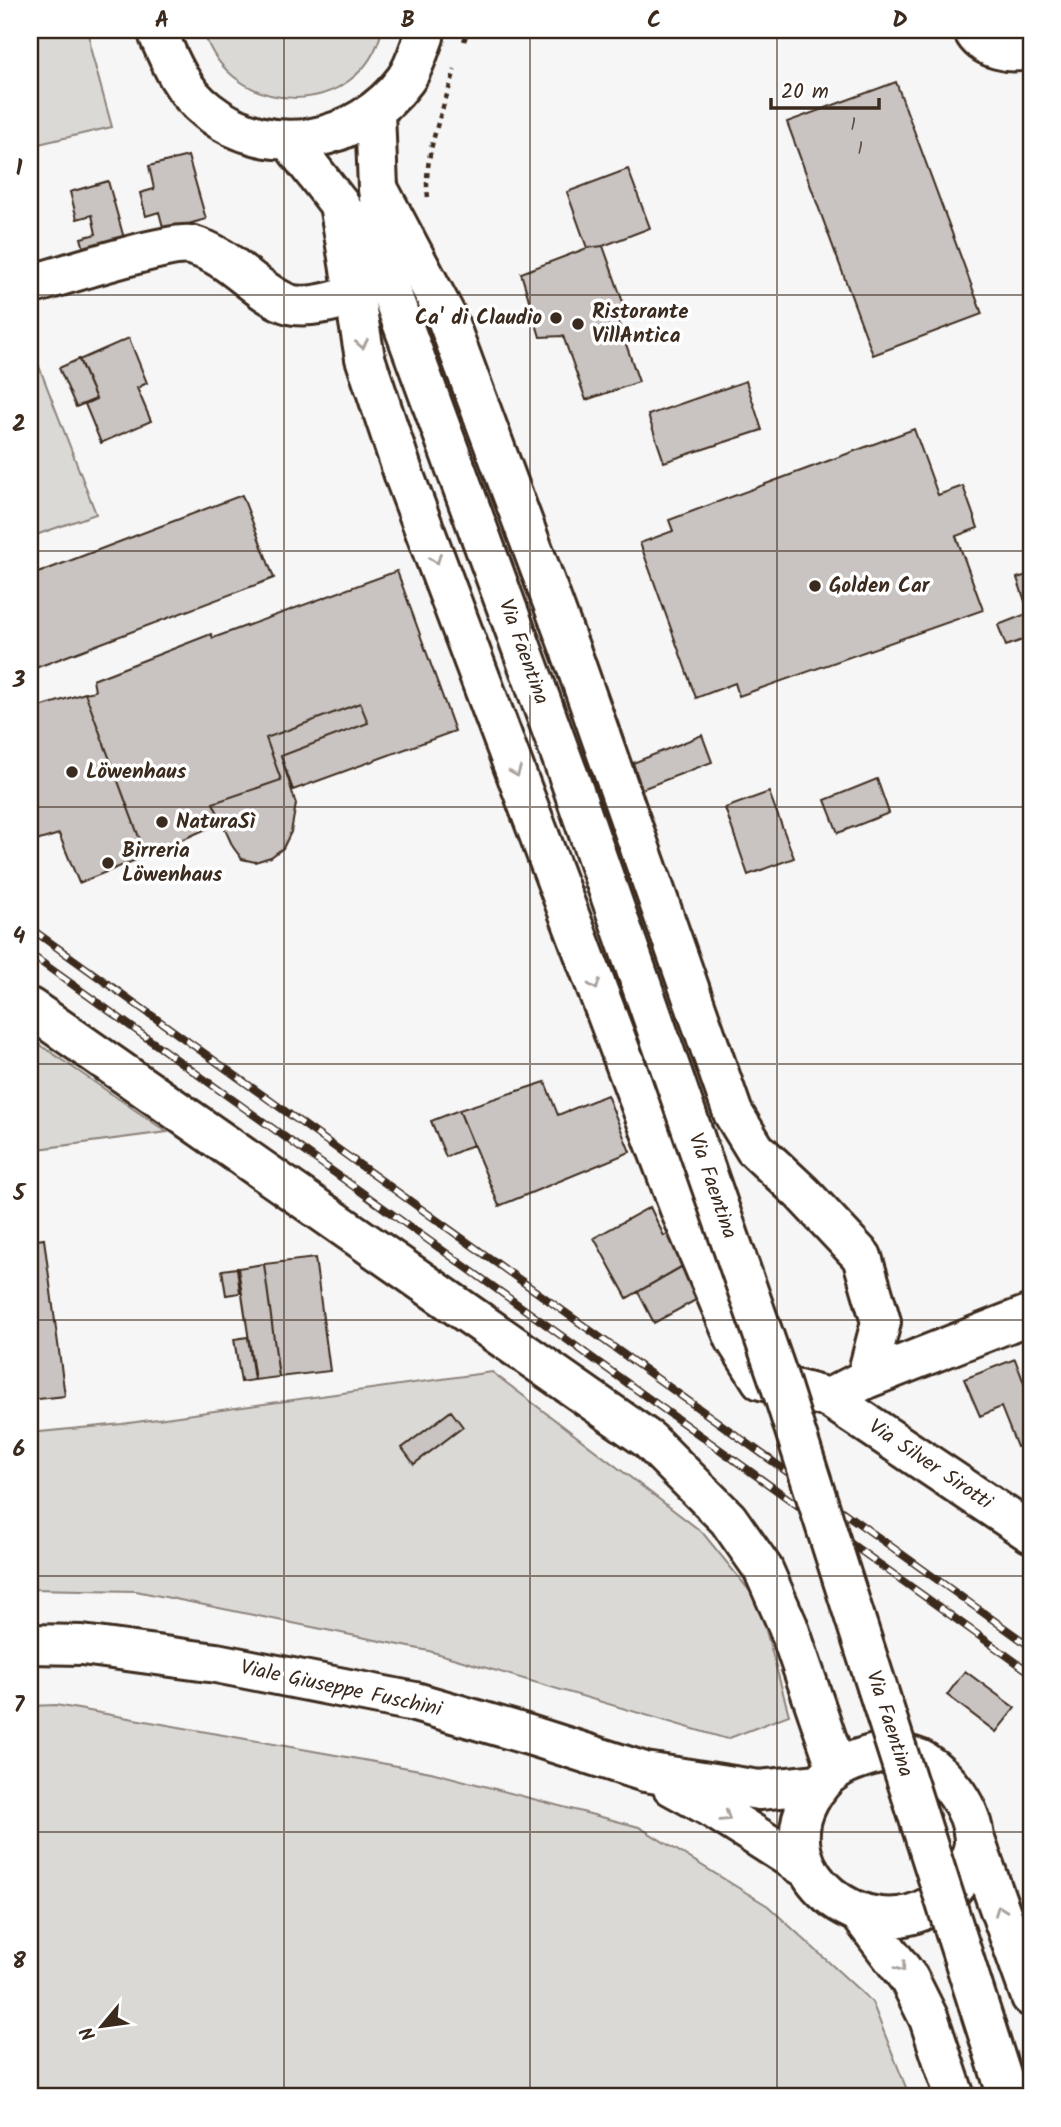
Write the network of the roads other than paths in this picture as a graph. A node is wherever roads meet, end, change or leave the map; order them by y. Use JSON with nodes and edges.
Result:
{"nodes":[{"id":1,"x":159,"y":30,"type":"edge"},
{"id":2,"x":425,"y":30,"type":"edge"},
{"id":3,"x":973,"y":30,"type":"edge"},
{"id":4,"x":1031,"y":48,"type":"edge"},
{"id":5,"x":375,"y":113,"type":"junction"},
{"id":6,"x":290,"y":141,"type":"junction"},
{"id":7,"x":378,"y":188,"type":"junction"},
{"id":8,"x":30,"y":285,"type":"edge"},
{"id":9,"x":371,"y":290,"type":"junction"},
{"id":10,"x":30,"y":1008,"type":"edge"},
{"id":11,"x":1031,"y":1314,"type":"edge"},
{"id":12,"x":866,"y":1379,"type":"junction"},
{"id":13,"x":829,"y":1398,"type":"junction"},
{"id":14,"x":1031,"y":1532,"type":"edge"},
{"id":15,"x":30,"y":1644,"type":"edge"},
{"id":16,"x":645,"y":1772,"type":"junction"},
{"id":17,"x":828,"y":1776,"type":"junction"},
{"id":18,"x":975,"y":1840,"type":"junction"},
{"id":19,"x":809,"y":1870,"type":"junction"},
{"id":20,"x":859,"y":1913,"type":"junction"},
{"id":21,"x":1031,"y":1997,"type":"edge"},
{"id":22,"x":955,"y":2097,"type":"edge"},
{"id":23,"x":1008,"y":2097,"type":"edge"}],
"edges":[{"from":1,"to":6,"type":"main road"},
{"from":2,"to":5,"type":"main road"},
{"from":3,"to":4,"type":"main road"},
{"from":5,"to":6,"type":"main road"},
{"from":5,"to":7,"type":"main road","name":"Via Faentina"},
{"from":6,"to":9,"type":"main road","name":"Via Faentina"},
{"from":7,"to":9,"type":"main road","name":"Via Faentina"},
{"from":7,"to":12,"type":"main road"},
{"from":8,"to":9,"type":"main road"},
{"from":9,"to":13,"type":"main road","name":"Via Silver Sirotti","one_way":true},
{"from":9,"to":23,"type":"main road","name":"Via Faentina","bridge":true},
{"from":10,"to":17,"type":"main road"},
{"from":11,"to":12,"type":"main road"},
{"from":12,"to":13,"type":"main road"},
{"from":13,"to":14,"type":"main road","name":"Via Silver Sirotti"},
{"from":15,"to":16,"type":"main road","name":"Viale Giuseppe Fuschini"},
{"from":16,"to":17,"type":"main road","name":"Viale Giuseppe Fuschini"},
{"from":16,"to":19,"type":"main road","name":"Viale Giuseppe Fuschini","one_way":true},
{"from":17,"to":18,"type":"main road"},
{"from":17,"to":19,"type":"main road"},
{"from":18,"to":20,"type":"main road"},
{"from":21,"to":18,"type":"main road","one_way":true},
{"from":19,"to":20,"type":"main road"},
{"from":20,"to":22,"type":"main road","one_way":true}]}
